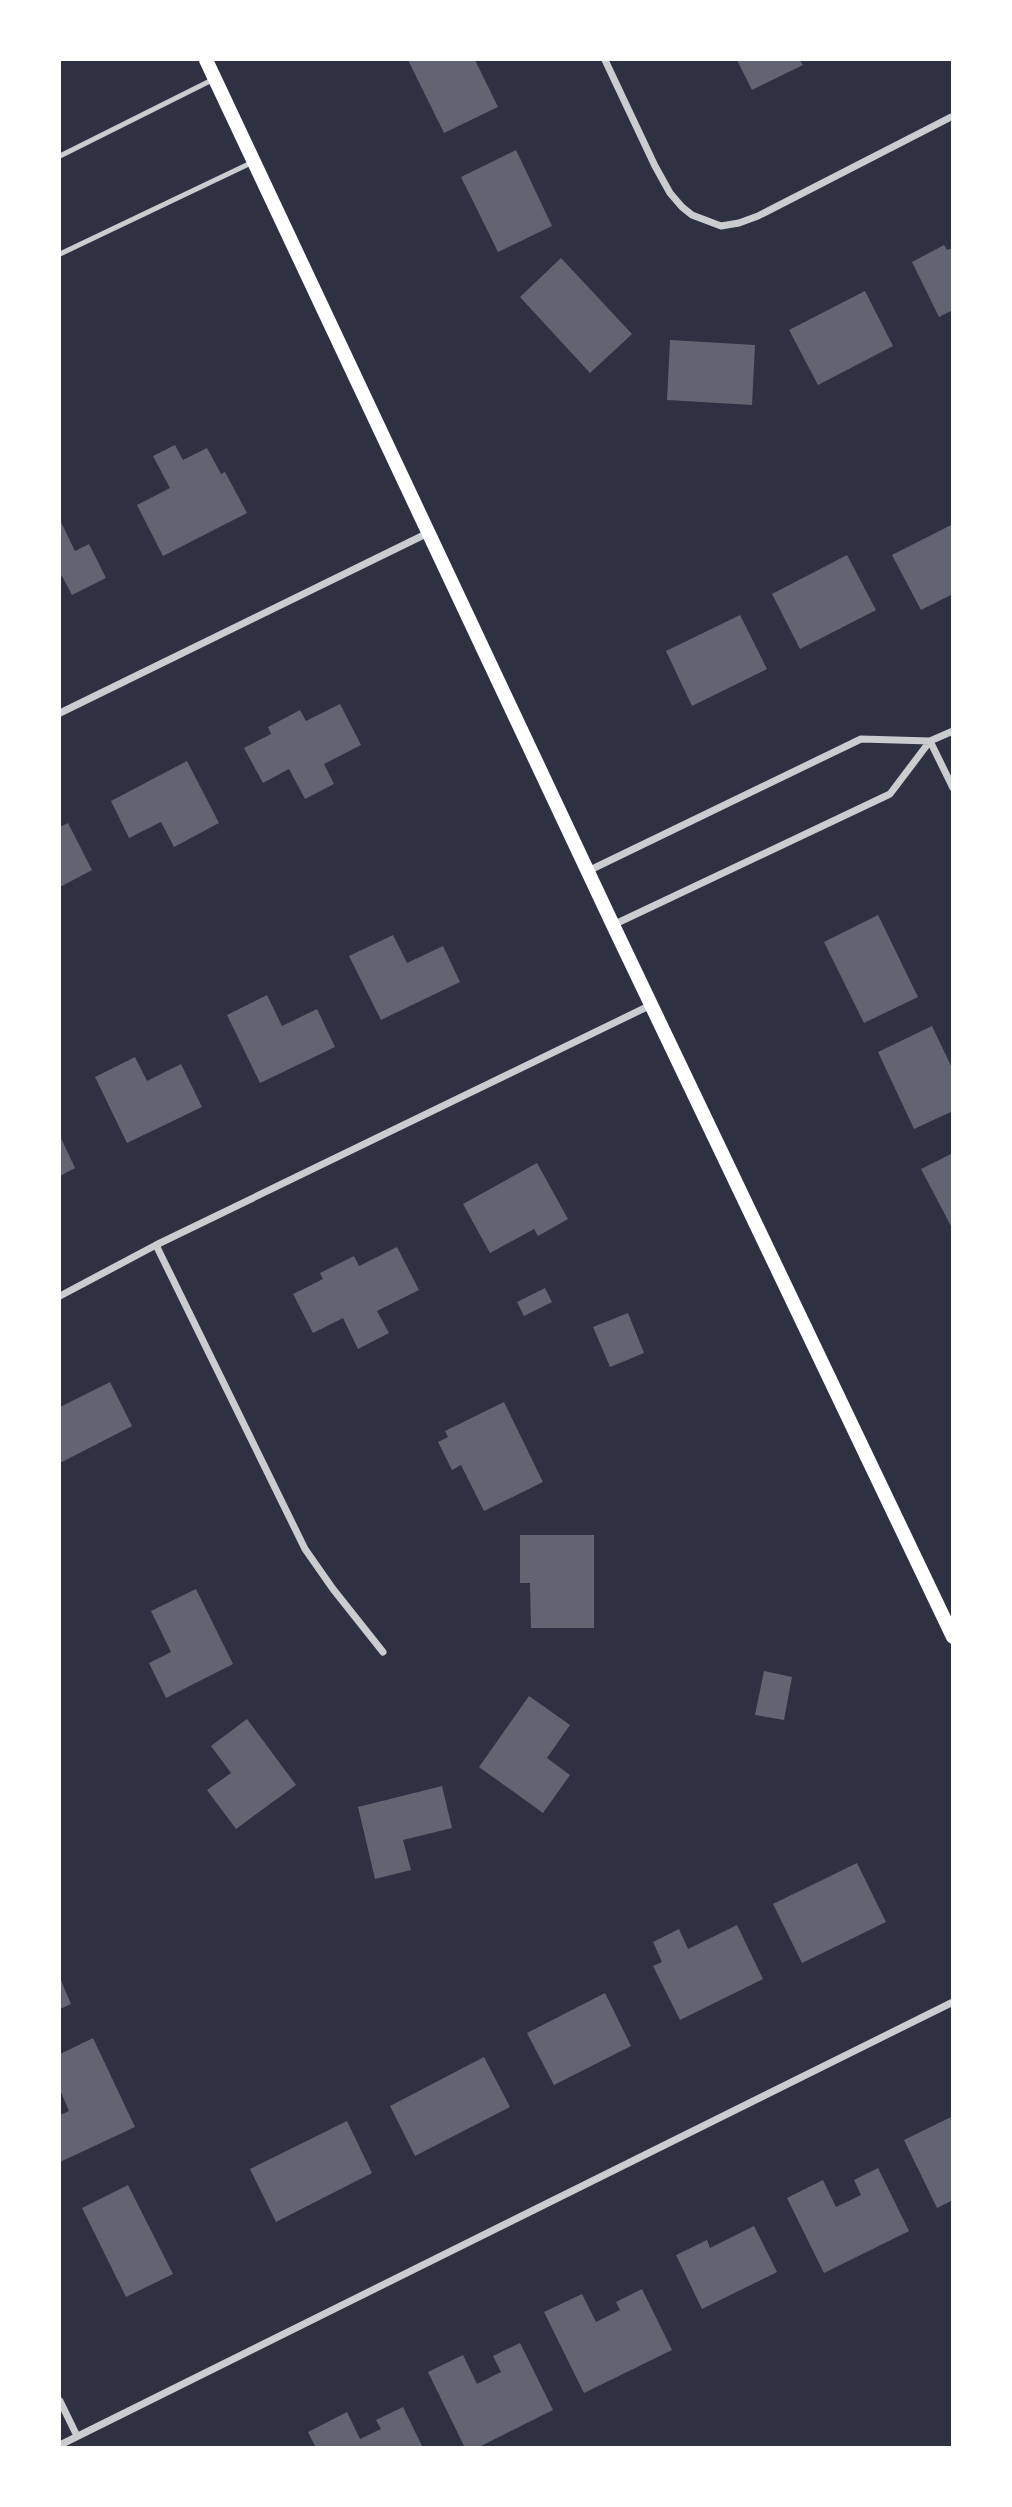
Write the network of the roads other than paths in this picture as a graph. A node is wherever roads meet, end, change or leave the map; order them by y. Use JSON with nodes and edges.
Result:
{"nodes":[{"id":1,"x":206,"y":60,"type":"edge"},
{"id":2,"x":605,"y":60,"type":"edge"},
{"id":3,"x":215,"y":79,"type":"junction"},
{"id":4,"x":953,"y":116,"type":"edge"},
{"id":5,"x":60,"y":156,"type":"edge"},
{"id":6,"x":254,"y":161,"type":"junction"},
{"id":7,"x":60,"y":254,"type":"edge"},
{"id":8,"x":428,"y":533,"type":"junction"},
{"id":9,"x":60,"y":713,"type":"edge"},
{"id":10,"x":953,"y":731,"type":"edge"},
{"id":11,"x":930,"y":741,"type":"junction"},
{"id":12,"x":953,"y":788,"type":"edge"},
{"id":13,"x":588,"y":871,"type":"junction"},
{"id":14,"x":613,"y":925,"type":"junction"},
{"id":15,"x":651,"y":1005,"type":"junction"},
{"id":16,"x":156,"y":1245,"type":"junction"},
{"id":17,"x":60,"y":1296,"type":"edge"},
{"id":18,"x":953,"y":1637,"type":"edge"},
{"id":19,"x":383,"y":1653,"type":"dead end"},
{"id":20,"x":953,"y":2002,"type":"edge"},
{"id":21,"x":60,"y":2401,"type":"edge"},
{"id":22,"x":77,"y":2436,"type":"junction"},
{"id":23,"x":60,"y":2445,"type":"edge"}],
"edges":[{"from":1,"to":3,"type":"main road"},
{"from":2,"to":4,"type":"street"},
{"from":3,"to":5,"type":"lane"},
{"from":3,"to":6,"type":"main road"},
{"from":6,"to":7,"type":"lane"},
{"from":6,"to":8,"type":"main road"},
{"from":8,"to":9,"type":"street"},
{"from":8,"to":13,"type":"main road"},
{"from":10,"to":11,"type":"street"},
{"from":11,"to":12,"type":"street"},
{"from":11,"to":13,"type":"street"},
{"from":11,"to":14,"type":"street"},
{"from":13,"to":14,"type":"main road"},
{"from":14,"to":15,"type":"main road"},
{"from":15,"to":16,"type":"street"},
{"from":15,"to":18,"type":"main road"},
{"from":16,"to":17,"type":"street"},
{"from":16,"to":19,"type":"street"},
{"from":20,"to":22,"type":"street"},
{"from":21,"to":22,"type":"street"},
{"from":22,"to":23,"type":"street"}]}
